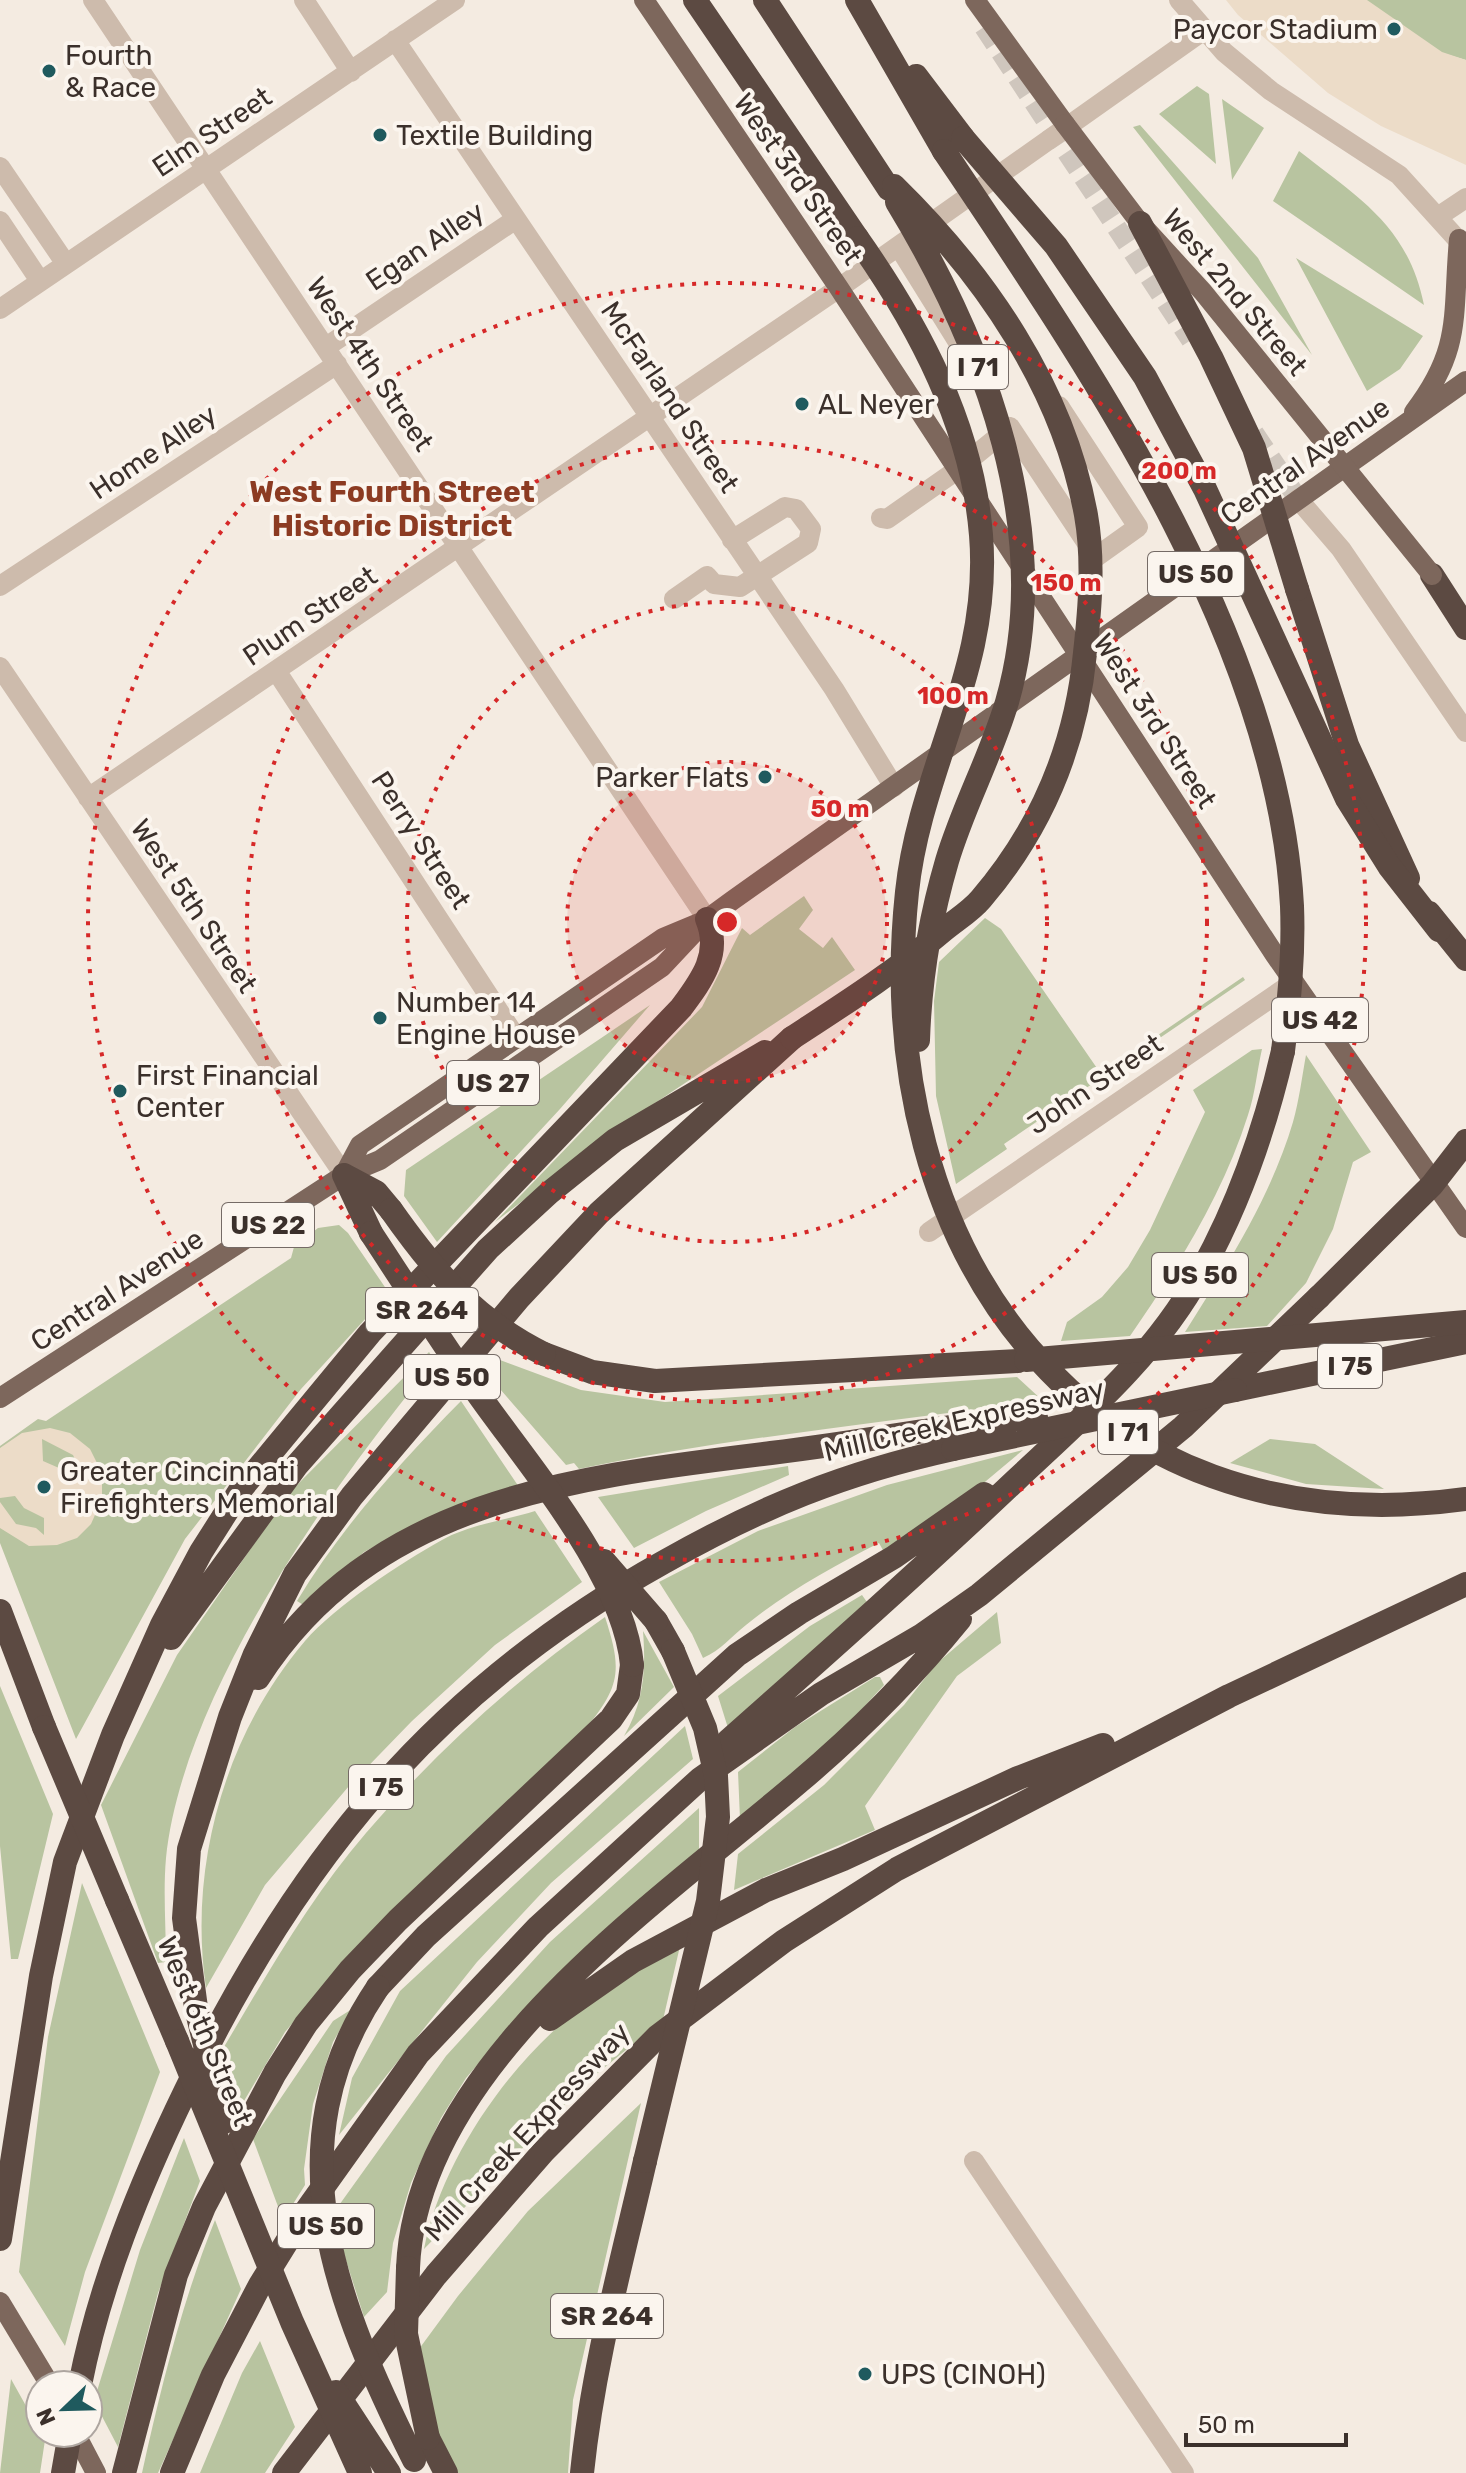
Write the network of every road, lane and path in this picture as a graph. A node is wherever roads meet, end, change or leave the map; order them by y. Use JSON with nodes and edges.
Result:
{"nodes":[{"id":1,"x":93,"y":0,"type":"edge"},
{"id":2,"x":304,"y":0,"type":"edge"},
{"id":3,"x":455,"y":0,"type":"edge"},
{"id":4,"x":644,"y":0,"type":"edge"},
{"id":5,"x":695,"y":0,"type":"edge"},
{"id":6,"x":765,"y":0,"type":"edge"},
{"id":7,"x":857,"y":0,"type":"edge"},
{"id":8,"x":975,"y":0,"type":"edge"},
{"id":9,"x":1179,"y":0,"type":"edge"},
{"id":10,"x":1204,"y":30,"type":"junction"},
{"id":11,"x":395,"y":40,"type":"junction"},
{"id":12,"x":351,"y":72,"type":"junction"},
{"id":13,"x":954,"y":144,"type":"junction"},
{"id":14,"x":0,"y":167,"type":"edge"},
{"id":15,"x":206,"y":169,"type":"junction"},
{"id":16,"x":892,"y":188,"type":"junction"},
{"id":17,"x":1466,"y":198,"type":"edge"},
{"id":18,"x":1439,"y":216,"type":"junction"},
{"id":19,"x":516,"y":219,"type":"junction"},
{"id":20,"x":0,"y":221,"type":"edge"},
{"id":21,"x":1140,"y":223,"type":"junction"},
{"id":22,"x":1462,"y":244,"type":"edge"},
{"id":23,"x":66,"y":264,"type":"junction"},
{"id":24,"x":40,"y":281,"type":"junction"},
{"id":25,"x":839,"y":288,"type":"junction"},
{"id":26,"x":0,"y":309,"type":"edge"},
{"id":27,"x":331,"y":355,"type":"junction"},
{"id":28,"x":1466,"y":381,"type":"edge"},
{"id":29,"x":650,"y":417,"type":"junction"},
{"id":30,"x":1010,"y":427,"type":"junction"},
{"id":31,"x":1402,"y":428,"type":"junction"},
{"id":32,"x":957,"y":470,"type":"junction"},
{"id":33,"x":1298,"y":499,"type":"junction"},
{"id":34,"x":881,"y":518,"type":"dead end"},
{"id":35,"x":732,"y":540,"type":"junction"},
{"id":36,"x":460,"y":547,"type":"junction"},
{"id":37,"x":1432,"y":575,"type":"junction"},
{"id":38,"x":756,"y":576,"type":"junction"},
{"id":39,"x":0,"y":586,"type":"edge"},
{"id":40,"x":674,"y":599,"type":"dead end"},
{"id":41,"x":1466,"y":609,"type":"edge"},
{"id":42,"x":1466,"y":628,"type":"edge"},
{"id":43,"x":1078,"y":656,"type":"junction"},
{"id":44,"x":0,"y":667,"type":"edge"},
{"id":45,"x":277,"y":672,"type":"junction"},
{"id":46,"x":1466,"y":732,"type":"edge"},
{"id":47,"x":894,"y":787,"type":"junction"},
{"id":48,"x":88,"y":798,"type":"junction"},
{"id":49,"x":707,"y":919,"type":"junction"},
{"id":50,"x":1439,"y":930,"type":"junction"},
{"id":51,"x":1466,"y":959,"type":"edge"},
{"id":52,"x":1294,"y":982,"type":"junction"},
{"id":53,"x":792,"y":1038,"type":"junction"},
{"id":54,"x":517,"y":1039,"type":"junction"},
{"id":55,"x":1466,"y":1141,"type":"edge"},
{"id":56,"x":926,"y":1154,"type":"junction"},
{"id":57,"x":344,"y":1175,"type":"junction"},
{"id":58,"x":1466,"y":1228,"type":"edge"},
{"id":59,"x":929,"y":1232,"type":"dead end"},
{"id":60,"x":1466,"y":1322,"type":"edge"},
{"id":61,"x":1466,"y":1342,"type":"edge"},
{"id":62,"x":0,"y":1398,"type":"edge"},
{"id":63,"x":1146,"y":1408,"type":"junction"},
{"id":64,"x":1043,"y":1455,"type":"junction"},
{"id":65,"x":1466,"y":1499,"type":"edge"},
{"id":66,"x":566,"y":1517,"type":"junction"},
{"id":67,"x":1466,"y":1584,"type":"edge"},
{"id":68,"x":979,"y":1595,"type":"junction"},
{"id":69,"x":0,"y":1611,"type":"edge"},
{"id":70,"x":1229,"y":1696,"type":"junction"},
{"id":71,"x":128,"y":1705,"type":"junction"},
{"id":72,"x":207,"y":1784,"type":"junction"},
{"id":73,"x":611,"y":1860,"type":"junction"},
{"id":74,"x":492,"y":2065,"type":"junction"},
{"id":75,"x":974,"y":2161,"type":"dead end"},
{"id":76,"x":251,"y":2217,"type":"junction"},
{"id":77,"x":0,"y":2239,"type":"edge"},
{"id":78,"x":0,"y":2302,"type":"edge"},
{"id":79,"x":292,"y":2322,"type":"junction"},
{"id":80,"x":40,"y":2369,"type":"edge"},
{"id":81,"x":83,"y":2369,"type":"edge"},
{"id":82,"x":346,"y":2391,"type":"junction"},
{"id":83,"x":69,"y":2449,"type":"edge"},
{"id":84,"x":82,"y":2449,"type":"edge"},
{"id":85,"x":418,"y":2466,"type":"edge"},
{"id":86,"x":63,"y":2473,"type":"edge"},
{"id":87,"x":96,"y":2473,"type":"edge"},
{"id":88,"x":124,"y":2473,"type":"edge"},
{"id":89,"x":172,"y":2473,"type":"edge"},
{"id":90,"x":284,"y":2473,"type":"edge"},
{"id":91,"x":306,"y":2473,"type":"edge"},
{"id":92,"x":360,"y":2473,"type":"edge"},
{"id":93,"x":389,"y":2473,"type":"edge"},
{"id":94,"x":446,"y":2473,"type":"edge"},
{"id":95,"x":582,"y":2473,"type":"edge"},
{"id":96,"x":1184,"y":2473,"type":"edge"}],
"edges":[{"from":1,"to":15,"type":"street","name":"West 4th Street"},
{"from":2,"to":12,"type":"street"},
{"from":3,"to":11,"type":"street","name":"Elm Street"},
{"from":4,"to":25,"type":"main road","name":"West 3rd Street"},
{"from":5,"to":56,"type":"highway","bridge":true},
{"from":6,"to":16,"type":"highway","number":"I 71"},
{"from":7,"to":13,"type":"highway"},
{"from":8,"to":21,"type":"main road","name":"West 2nd Street","bridge":true},
{"from":9,"to":10,"type":"street"},
{"from":10,"to":18,"type":"street"},
{"from":10,"to":25,"type":"street","name":"Plum Street"},
{"from":11,"to":12,"type":"street","name":"Elm Street"},
{"from":11,"to":19,"type":"street","name":"McFarland Street"},
{"from":12,"to":15,"type":"street","name":"Elm Street"},
{"from":13,"to":50,"type":"highway","bridge":true},
{"from":13,"to":64,"type":"highway","number":"US 50","bridge":true},
{"from":14,"to":23,"type":"street"},
{"from":15,"to":23,"type":"street","name":"Elm Street"},
{"from":15,"to":27,"type":"street","name":"West 4th Street"},
{"from":16,"to":53,"type":"highway","number":"US 50","bridge":true},
{"from":16,"to":56,"type":"highway","number":"I 71","bridge":true},
{"from":17,"to":18,"type":"street"},
{"from":18,"to":22,"type":"street"},
{"from":19,"to":27,"type":"street","name":"Egan Alley"},
{"from":19,"to":29,"type":"street","name":"McFarland Street"},
{"from":20,"to":24,"type":"street"},
{"from":21,"to":37,"type":"main road","name":"West 2nd Street","bridge":true},
{"from":21,"to":50,"type":"highway","bridge":true},
{"from":22,"to":31,"type":"main road"},
{"from":23,"to":24,"type":"street","name":"Elm Street"},
{"from":24,"to":26,"type":"street","name":"Elm Street"},
{"from":25,"to":29,"type":"street","name":"Plum Street"},
{"from":25,"to":32,"type":"main road","name":"West 3rd Street"},
{"from":27,"to":36,"type":"street","name":"West 4th Street"},
{"from":27,"to":39,"type":"street","name":"Home Alley"},
{"from":28,"to":31,"type":"main road","name":"Central Avenue","number":"US 27"},
{"from":29,"to":35,"type":"street","name":"McFarland Street"},
{"from":29,"to":36,"type":"street","name":"Plum Street"},
{"from":30,"to":30,"type":"street"},
{"from":30,"to":32,"type":"street"},
{"from":31,"to":33,"type":"main road","name":"Central Avenue","number":"US 27"},
{"from":32,"to":34,"type":"street"},
{"from":32,"to":43,"type":"main road","name":"West 3rd Street"},
{"from":33,"to":43,"type":"main road","name":"Central Avenue","number":"US 27"},
{"from":33,"to":46,"type":"street"},
{"from":35,"to":38,"type":"street","name":"McFarland Street"},
{"from":35,"to":38,"type":"street"},
{"from":36,"to":45,"type":"street","name":"Plum Street"},
{"from":36,"to":49,"type":"street","name":"West 4th Street"},
{"from":37,"to":41,"type":"main road","name":"West 2nd Street"},
{"from":37,"to":42,"type":"highway"},
{"from":38,"to":40,"type":"street"},
{"from":38,"to":47,"type":"street","name":"McFarland Street"},
{"from":43,"to":47,"type":"main road","name":"Central Avenue","number":"US 27"},
{"from":43,"to":52,"type":"main road","name":"West 3rd Street","number":"US 42"},
{"from":44,"to":48,"type":"street","name":"West 5th Street"},
{"from":45,"to":48,"type":"street","name":"Plum Street"},
{"from":45,"to":54,"type":"street","name":"Perry Street"},
{"from":47,"to":49,"type":"main road","name":"Central Avenue","number":"US 27"},
{"from":48,"to":57,"type":"street","name":"West 5th Street"},
{"from":49,"to":54,"type":"main road","name":"Central Avenue","number":"US 27"},
{"from":49,"to":57,"type":"main road","name":"Central Avenue","number":"US 27"},
{"from":49,"to":71,"type":"highway"},
{"from":50,"to":51,"type":"highway"},
{"from":52,"to":58,"type":"main road","name":"West 3rd Street","number":"US 42"},
{"from":52,"to":59,"type":"street","name":"John Street"},
{"from":53,"to":71,"type":"highway"},
{"from":53,"to":72,"type":"highway","number":"US 50"},
{"from":54,"to":57,"type":"main road","name":"Central Avenue","number":"US 27"},
{"from":55,"to":68,"type":"highway","bridge":true},
{"from":56,"to":65,"type":"highway","number":"I 71","bridge":true},
{"from":57,"to":60,"type":"highway","bridge":true},
{"from":57,"to":62,"type":"main road","name":"Central Avenue","number":"US 22"},
{"from":57,"to":66,"type":"highway","number":"SR 264","bridge":true},
{"from":61,"to":63,"type":"highway","name":"Mill Creek Expressway","number":"I 75","bridge":true},
{"from":63,"to":72,"type":"highway","bridge":true},
{"from":63,"to":81,"type":"highway","name":"Mill Creek Expressway","number":"I 75","bridge":true},
{"from":64,"to":73,"type":"highway"},
{"from":64,"to":85,"type":"highway","number":"US 50","bridge":true},
{"from":66,"to":88,"type":"highway","bridge":true},
{"from":66,"to":95,"type":"highway","number":"SR 264","bridge":true},
{"from":67,"to":70,"type":"highway","name":"Mill Creek Expressway"},
{"from":68,"to":73,"type":"highway"},
{"from":68,"to":74,"type":"highway"},
{"from":69,"to":76,"type":"highway","name":"West 6th Street","bridge":true},
{"from":70,"to":74,"type":"highway"},
{"from":70,"to":82,"type":"highway","name":"Mill Creek Expressway"},
{"from":71,"to":77,"type":"highway"},
{"from":72,"to":76,"type":"highway","number":"US 50","bridge":true},
{"from":73,"to":89,"type":"highway"},
{"from":74,"to":94,"type":"highway","bridge":true},
{"from":75,"to":96,"type":"street"},
{"from":76,"to":79,"type":"highway","name":"West 6th Street","number":"US 50","bridge":true},
{"from":78,"to":80,"type":"main road"},
{"from":79,"to":92,"type":"highway","name":"West 6th Street","number":"US 50","bridge":true},
{"from":79,"to":93,"type":"highway","bridge":true},
{"from":82,"to":90,"type":"highway","name":"Mill Creek Expressway"},
{"from":82,"to":91,"type":"highway"},
{"from":83,"to":86,"type":"highway"},
{"from":84,"to":87,"type":"main road"}]}
